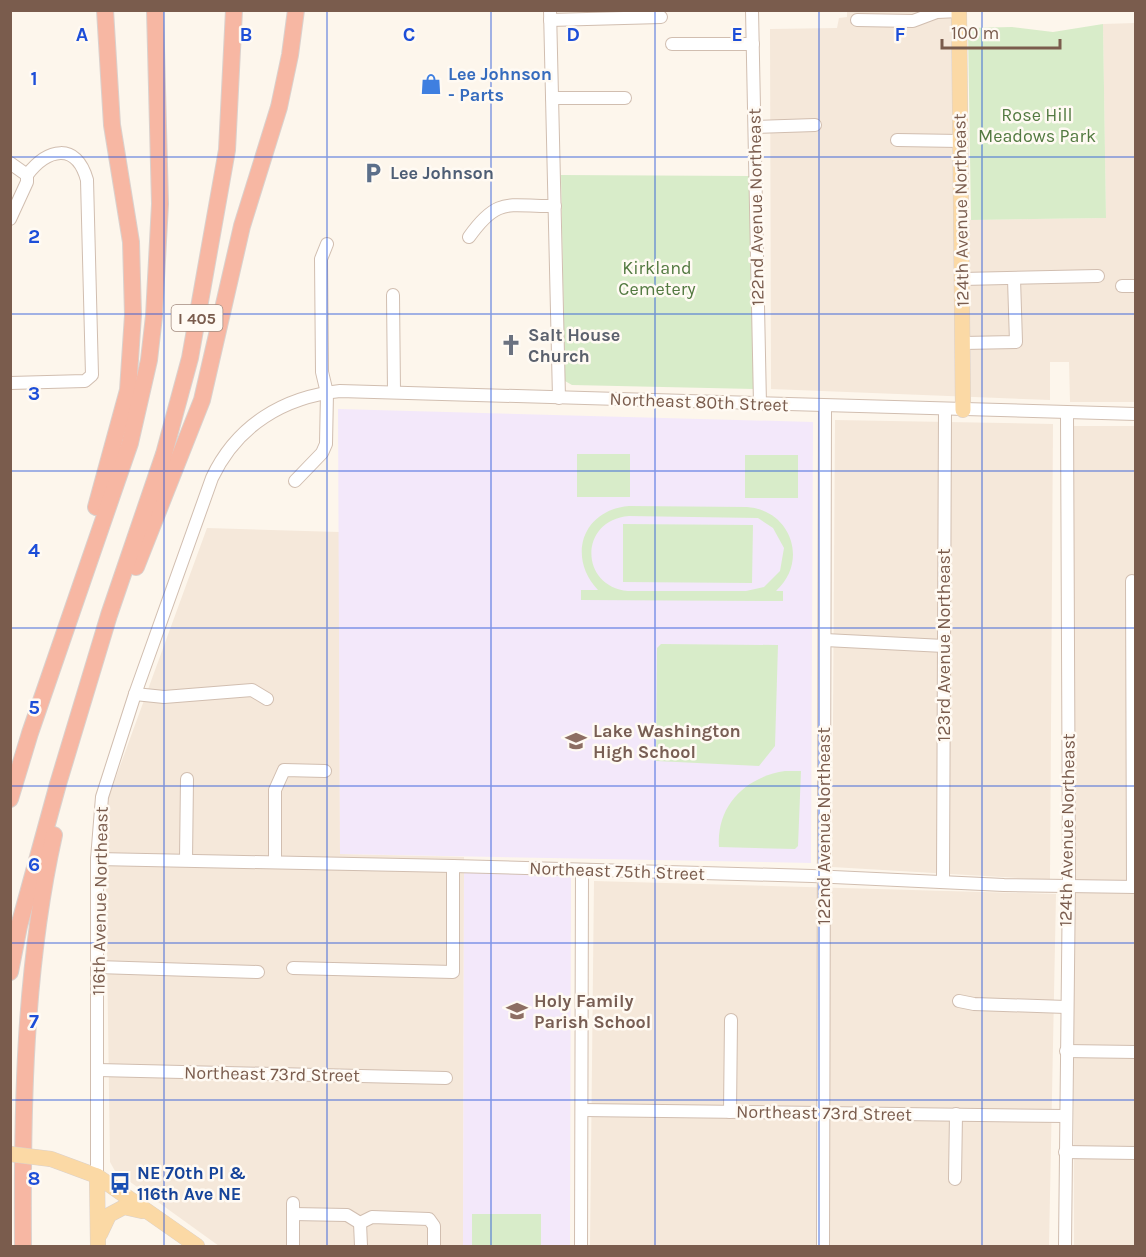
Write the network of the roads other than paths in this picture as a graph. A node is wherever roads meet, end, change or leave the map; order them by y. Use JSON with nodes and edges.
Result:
{"nodes":[{"id":1,"x":105,"y":10,"type":"edge"},
{"id":2,"x":155,"y":10,"type":"edge"},
{"id":3,"x":234,"y":10,"type":"edge"},
{"id":4,"x":296,"y":10,"type":"edge"},
{"id":5,"x":752,"y":10,"type":"edge"},
{"id":6,"x":959,"y":11,"type":"edge"},
{"id":7,"x":550,"y":15,"type":"edge"},
{"id":8,"x":661,"y":17,"type":"dead end"},
{"id":9,"x":857,"y":20,"type":"dead end"},
{"id":10,"x":672,"y":44,"type":"dead end"},
{"id":11,"x":753,"y":44,"type":"junction"},
{"id":12,"x":552,"y":98,"type":"junction"},
{"id":13,"x":625,"y":98,"type":"dead end"},
{"id":14,"x":815,"y":125,"type":"dead end"},
{"id":15,"x":756,"y":126,"type":"junction"},
{"id":16,"x":897,"y":140,"type":"dead end"},
{"id":17,"x":960,"y":141,"type":"junction"},
{"id":18,"x":10,"y":163,"type":"edge"},
{"id":19,"x":27,"y":175,"type":"junction"},
{"id":20,"x":555,"y":206,"type":"junction"},
{"id":21,"x":10,"y":219,"type":"edge"},
{"id":22,"x":469,"y":237,"type":"dead end"},
{"id":23,"x":327,"y":244,"type":"dead end"},
{"id":24,"x":1098,"y":276,"type":"dead end"},
{"id":25,"x":962,"y":279,"type":"junction"},
{"id":26,"x":1014,"y":279,"type":"junction"},
{"id":27,"x":1136,"y":285,"type":"edge"},
{"id":28,"x":1122,"y":286,"type":"dead end"},
{"id":29,"x":393,"y":295,"type":"dead end"},
{"id":30,"x":963,"y":343,"type":"junction"},
{"id":31,"x":10,"y":383,"type":"edge"},
{"id":32,"x":394,"y":392,"type":"junction"},
{"id":33,"x":327,"y":393,"type":"junction"},
{"id":34,"x":559,"y":398,"type":"junction"},
{"id":35,"x":760,"y":404,"type":"junction"},
{"id":36,"x":825,"y":406,"type":"junction"},
{"id":37,"x":945,"y":409,"type":"junction"},
{"id":38,"x":963,"y":410,"type":"junction"},
{"id":39,"x":1067,"y":414,"type":"junction"},
{"id":40,"x":1136,"y":414,"type":"edge"},
{"id":41,"x":266,"y":415,"type":"joint"},
{"id":42,"x":296,"y":481,"type":"dead end"},
{"id":43,"x":96,"y":538,"type":"junction"},
{"id":44,"x":1132,"y":581,"type":"dead end"},
{"id":45,"x":109,"y":615,"type":"junction"},
{"id":46,"x":825,"y":640,"type":"junction"},
{"id":47,"x":944,"y":646,"type":"junction"},
{"id":48,"x":135,"y":694,"type":"junction"},
{"id":49,"x":267,"y":699,"type":"dead end"},
{"id":50,"x":325,"y":771,"type":"dead end"},
{"id":51,"x":187,"y":779,"type":"dead end"},
{"id":52,"x":58,"y":784,"type":"junction"},
{"id":53,"x":10,"y":799,"type":"edge"},
{"id":54,"x":97,"y":859,"type":"junction"},
{"id":55,"x":186,"y":860,"type":"junction"},
{"id":56,"x":275,"y":862,"type":"junction"},
{"id":57,"x":453,"y":866,"type":"junction"},
{"id":58,"x":582,"y":870,"type":"junction"},
{"id":59,"x":824,"y":877,"type":"junction"},
{"id":60,"x":943,"y":880,"type":"junction"},
{"id":61,"x":1067,"y":886,"type":"junction"},
{"id":62,"x":1134,"y":887,"type":"edge"},
{"id":63,"x":98,"y":967,"type":"junction"},
{"id":64,"x":293,"y":968,"type":"dead end"},
{"id":65,"x":10,"y":972,"type":"edge"},
{"id":66,"x":258,"y":972,"type":"dead end"},
{"id":67,"x":959,"y":1001,"type":"dead end"},
{"id":68,"x":1066,"y":1007,"type":"junction"},
{"id":69,"x":731,"y":1020,"type":"dead end"},
{"id":70,"x":1066,"y":1051,"type":"junction"},
{"id":71,"x":1136,"y":1052,"type":"edge"},
{"id":72,"x":98,"y":1070,"type":"junction"},
{"id":73,"x":446,"y":1078,"type":"dead end"},
{"id":74,"x":582,"y":1110,"type":"junction"},
{"id":75,"x":730,"y":1112,"type":"junction"},
{"id":76,"x":824,"y":1112,"type":"junction"},
{"id":77,"x":956,"y":1114,"type":"junction"},
{"id":78,"x":1065,"y":1116,"type":"junction"},
{"id":79,"x":1065,"y":1152,"type":"junction"},
{"id":80,"x":1136,"y":1152,"type":"edge"},
{"id":81,"x":10,"y":1154,"type":"edge"},
{"id":82,"x":97,"y":1176,"type":"junction"},
{"id":83,"x":956,"y":1179,"type":"dead end"},
{"id":84,"x":147,"y":1213,"type":"junction"},
{"id":85,"x":360,"y":1223,"type":"junction"},
{"id":86,"x":98,"y":1243,"type":"edge"},
{"id":87,"x":25,"y":1246,"type":"edge"},
{"id":88,"x":197,"y":1246,"type":"edge"},
{"id":89,"x":293,"y":1246,"type":"edge"},
{"id":90,"x":361,"y":1246,"type":"edge"},
{"id":91,"x":434,"y":1246,"type":"edge"},
{"id":92,"x":581,"y":1246,"type":"edge"},
{"id":93,"x":823,"y":1246,"type":"edge"},
{"id":94,"x":1065,"y":1246,"type":"edge"}],
"edges":[{"from":1,"to":43,"type":"highway"},
{"from":2,"to":43,"type":"highway","number":"I 405"},
{"from":3,"to":45,"type":"highway","number":"I 405"},
{"from":4,"to":45,"type":"highway"},
{"from":5,"to":11,"type":"street","name":"122nd Avenue Northeast"},
{"from":6,"to":9,"type":"street"},
{"from":6,"to":17,"type":"main road","name":"124th Avenue Northeast"},
{"from":7,"to":8,"type":"street"},
{"from":7,"to":12,"type":"street"},
{"from":10,"to":11,"type":"street"},
{"from":11,"to":15,"type":"street","name":"122nd Avenue Northeast"},
{"from":12,"to":13,"type":"street"},
{"from":12,"to":20,"type":"street"},
{"from":14,"to":15,"type":"street"},
{"from":15,"to":35,"type":"street","name":"122nd Avenue Northeast"},
{"from":16,"to":17,"type":"street"},
{"from":17,"to":25,"type":"main road","name":"124th Avenue Northeast"},
{"from":18,"to":19,"type":"street"},
{"from":19,"to":21,"type":"street"},
{"from":19,"to":31,"type":"street"},
{"from":20,"to":22,"type":"street"},
{"from":20,"to":34,"type":"street"},
{"from":23,"to":33,"type":"street"},
{"from":24,"to":26,"type":"street"},
{"from":25,"to":26,"type":"street"},
{"from":25,"to":30,"type":"main road","name":"124th Avenue Northeast"},
{"from":26,"to":30,"type":"street"},
{"from":27,"to":28,"type":"street"},
{"from":29,"to":32,"type":"street"},
{"from":30,"to":38,"type":"main road","name":"124th Avenue Northeast"},
{"from":32,"to":33,"type":"street","name":"Northeast 80th Street"},
{"from":32,"to":34,"type":"street","name":"Northeast 80th Street"},
{"from":33,"to":41,"type":"street","name":"Northeast 80th Street"},
{"from":33,"to":42,"type":"street"},
{"from":34,"to":35,"type":"street","name":"Northeast 80th Street"},
{"from":35,"to":36,"type":"street","name":"Northeast 80th Street"},
{"from":36,"to":37,"type":"street","name":"Northeast 80th Street"},
{"from":36,"to":46,"type":"street","name":"122nd Avenue Northeast"},
{"from":37,"to":38,"type":"street","name":"Northeast 80th Street"},
{"from":37,"to":47,"type":"street","name":"123rd Avenue Northeast"},
{"from":38,"to":39,"type":"street","name":"Northeast 80th Street"},
{"from":39,"to":40,"type":"street","name":"Northeast 80th Street"},
{"from":39,"to":61,"type":"street","name":"124th Avenue Northeast"},
{"from":41,"to":48,"type":"street","name":"116th Avenue Northeast"},
{"from":43,"to":53,"type":"highway","number":"I 405"},
{"from":44,"to":62,"type":"street"},
{"from":45,"to":52,"type":"highway","number":"I 405"},
{"from":46,"to":47,"type":"street"},
{"from":46,"to":59,"type":"street","name":"122nd Avenue Northeast"},
{"from":47,"to":60,"type":"street","name":"123rd Avenue Northeast"},
{"from":48,"to":49,"type":"street"},
{"from":48,"to":54,"type":"street","name":"116th Avenue Northeast"},
{"from":50,"to":56,"type":"street"},
{"from":51,"to":55,"type":"street"},
{"from":52,"to":65,"type":"highway","number":"I 405"},
{"from":52,"to":87,"type":"highway"},
{"from":54,"to":55,"type":"street","name":"Northeast 75th Street"},
{"from":54,"to":63,"type":"street","name":"116th Avenue Northeast"},
{"from":55,"to":56,"type":"street","name":"Northeast 75th Street"},
{"from":56,"to":57,"type":"street","name":"Northeast 75th Street"},
{"from":57,"to":58,"type":"street","name":"Northeast 75th Street"},
{"from":57,"to":64,"type":"street"},
{"from":58,"to":59,"type":"street","name":"Northeast 75th Street"},
{"from":58,"to":74,"type":"street"},
{"from":59,"to":60,"type":"street","name":"Northeast 75th Street"},
{"from":59,"to":76,"type":"street","name":"122nd Avenue Northeast"},
{"from":60,"to":61,"type":"street","name":"Northeast 75th Street"},
{"from":61,"to":62,"type":"street","name":"Northeast 75th Street"},
{"from":61,"to":68,"type":"street","name":"124th Avenue Northeast"},
{"from":63,"to":66,"type":"street"},
{"from":63,"to":72,"type":"street","name":"116th Avenue Northeast"},
{"from":67,"to":68,"type":"street"},
{"from":68,"to":70,"type":"street","name":"124th Avenue Northeast"},
{"from":69,"to":75,"type":"street"},
{"from":70,"to":71,"type":"street"},
{"from":70,"to":78,"type":"street","name":"124th Avenue Northeast"},
{"from":72,"to":73,"type":"street","name":"Northeast 73rd Street"},
{"from":72,"to":82,"type":"street","name":"116th Avenue Northeast"},
{"from":74,"to":75,"type":"street","name":"Northeast 73rd Street"},
{"from":74,"to":92,"type":"street"},
{"from":75,"to":76,"type":"street","name":"Northeast 73rd Street"},
{"from":76,"to":77,"type":"street","name":"Northeast 73rd Street"},
{"from":76,"to":93,"type":"street","name":"122nd Avenue Northeast"},
{"from":77,"to":78,"type":"street","name":"Northeast 73rd Street"},
{"from":77,"to":83,"type":"street"},
{"from":78,"to":79,"type":"street","name":"124th Avenue Northeast"},
{"from":79,"to":80,"type":"street"},
{"from":79,"to":94,"type":"street","name":"124th Avenue Northeast"},
{"from":81,"to":82,"type":"main road","bridge":true},
{"from":82,"to":84,"type":"main road"},
{"from":82,"to":86,"type":"main road","name":"116th Avenue Northeast"},
{"from":84,"to":86,"type":"main road"},
{"from":84,"to":88,"type":"main road"},
{"from":85,"to":89,"type":"street"},
{"from":85,"to":90,"type":"street"},
{"from":85,"to":91,"type":"street"}]}
